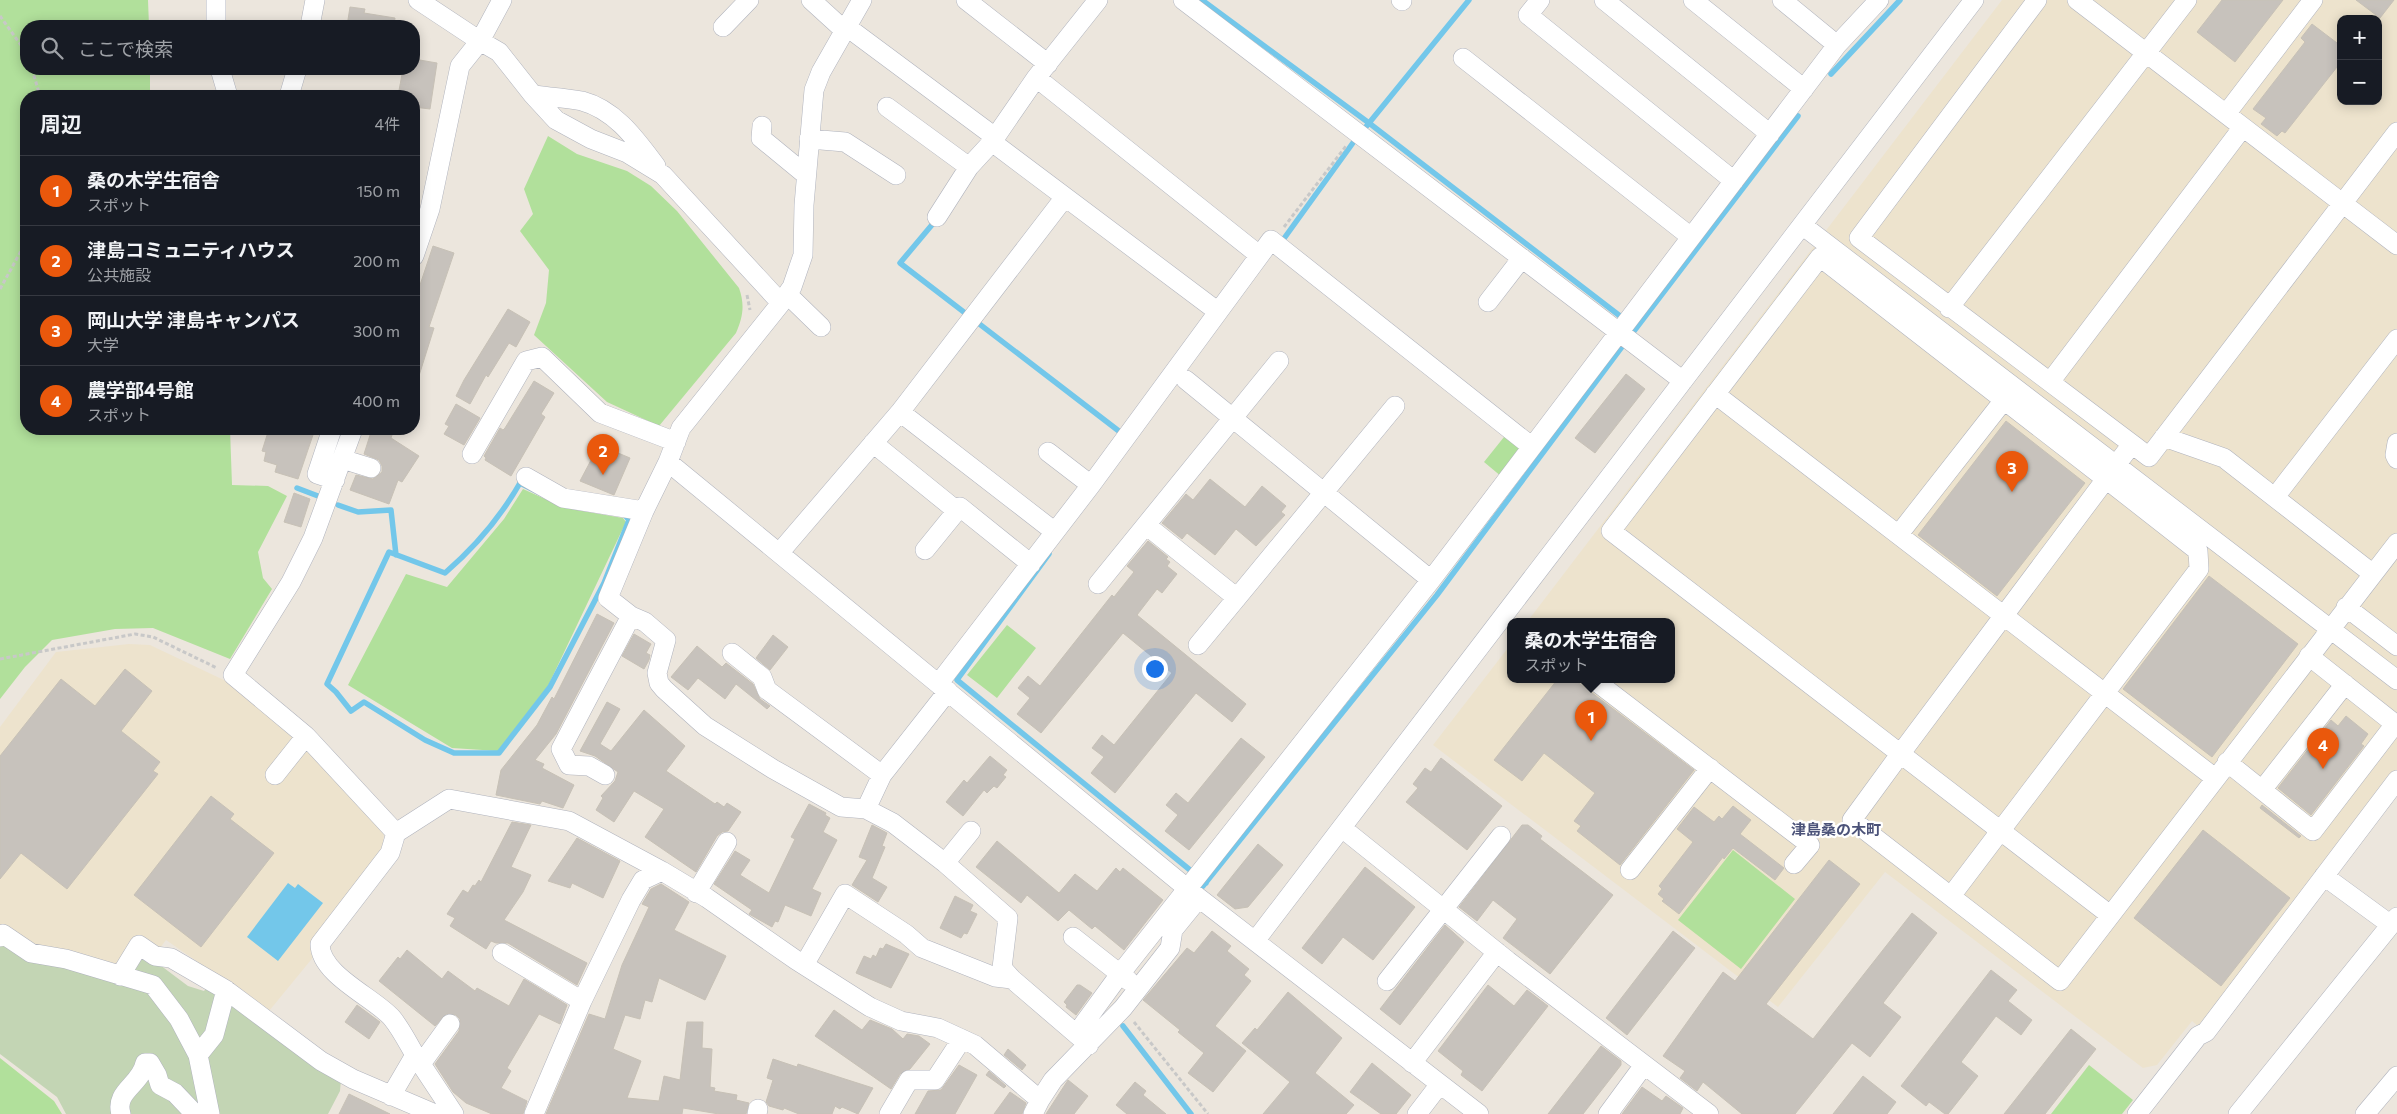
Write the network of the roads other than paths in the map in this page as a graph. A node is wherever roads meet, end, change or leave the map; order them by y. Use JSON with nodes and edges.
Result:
{"nodes":[{"id":1,"x":216,"y":0,"type":"edge"},
{"id":2,"x":418,"y":0,"type":"edge"},
{"id":3,"x":502,"y":0,"type":"edge"},
{"id":4,"x":749,"y":0,"type":"edge"},
{"id":5,"x":811,"y":0,"type":"edge"},
{"id":6,"x":862,"y":0,"type":"edge"},
{"id":7,"x":966,"y":0,"type":"edge"},
{"id":8,"x":1098,"y":0,"type":"edge"},
{"id":9,"x":1183,"y":0,"type":"edge"},
{"id":10,"x":1540,"y":0,"type":"edge"},
{"id":11,"x":1604,"y":0,"type":"edge"},
{"id":12,"x":1693,"y":0,"type":"edge"},
{"id":13,"x":1782,"y":0,"type":"edge"},
{"id":14,"x":1878,"y":0,"type":"edge"},
{"id":15,"x":1974,"y":0,"type":"edge"},
{"id":16,"x":2037,"y":0,"type":"edge"},
{"id":17,"x":2077,"y":0,"type":"edge"},
{"id":18,"x":2187,"y":0,"type":"edge"},
{"id":19,"x":2313,"y":0,"type":"edge"},
{"id":20,"x":216,"y":20,"type":"edge"},
{"id":21,"x":723,"y":27,"type":"dead end"},
{"id":22,"x":846,"y":29,"type":"junction"},
{"id":23,"x":480,"y":41,"type":"junction"},
{"id":24,"x":1837,"y":45,"type":"junction"},
{"id":25,"x":2145,"y":53,"type":"junction"},
{"id":26,"x":1463,"y":58,"type":"dead end"},
{"id":27,"x":1048,"y":64,"type":"junction"},
{"id":28,"x":222,"y":75,"type":"edge"},
{"id":29,"x":295,"y":75,"type":"edge"},
{"id":30,"x":1043,"y":83,"type":"dead end"},
{"id":31,"x":1804,"y":89,"type":"junction"},
{"id":32,"x":226,"y":90,"type":"edge"},
{"id":33,"x":291,"y":90,"type":"edge"},
{"id":34,"x":533,"y":94,"type":"junction"},
{"id":35,"x":887,"y":107,"type":"dead end"},
{"id":36,"x":2226,"y":114,"type":"junction"},
{"id":37,"x":762,"y":126,"type":"dead end"},
{"id":38,"x":2243,"y":127,"type":"junction"},
{"id":39,"x":2397,"y":132,"type":"edge"},
{"id":40,"x":1770,"y":134,"type":"junction"},
{"id":41,"x":809,"y":139,"type":"junction"},
{"id":42,"x":995,"y":143,"type":"junction"},
{"id":43,"x":970,"y":167,"type":"junction"},
{"id":44,"x":663,"y":175,"type":"junction"},
{"id":45,"x":806,"y":175,"type":"junction"},
{"id":46,"x":896,"y":175,"type":"dead end"},
{"id":47,"x":1734,"y":181,"type":"junction"},
{"id":48,"x":1065,"y":197,"type":"junction"},
{"id":49,"x":2342,"y":203,"type":"junction"},
{"id":50,"x":937,"y":218,"type":"dead end"},
{"id":51,"x":1802,"y":225,"type":"junction"},
{"id":52,"x":1692,"y":237,"type":"junction"},
{"id":53,"x":420,"y":238,"type":"edge"},
{"id":54,"x":2397,"y":245,"type":"edge"},
{"id":55,"x":1259,"y":255,"type":"junction"},
{"id":56,"x":1522,"y":258,"type":"junction"},
{"id":57,"x":784,"y":298,"type":"junction"},
{"id":58,"x":1488,"y":302,"type":"dead end"},
{"id":59,"x":1949,"y":308,"type":"junction"},
{"id":60,"x":1217,"y":311,"type":"junction"},
{"id":61,"x":821,"y":327,"type":"dead end"},
{"id":62,"x":1626,"y":338,"type":"junction"},
{"id":63,"x":2397,"y":339,"type":"edge"},
{"id":64,"x":1279,"y":361,"type":"dead end"},
{"id":65,"x":1186,"y":380,"type":"dead end"},
{"id":66,"x":1683,"y":381,"type":"junction"},
{"id":67,"x":2050,"y":382,"type":"junction"},
{"id":68,"x":1715,"y":394,"type":"junction"},
{"id":69,"x":2004,"y":400,"type":"junction"},
{"id":70,"x":1395,"y":406,"type":"dead end"},
{"id":71,"x":900,"y":412,"type":"junction"},
{"id":72,"x":1233,"y":418,"type":"junction"},
{"id":73,"x":330,"y":435,"type":"edge"},
{"id":74,"x":350,"y":435,"type":"edge"},
{"id":75,"x":2164,"y":437,"type":"junction"},
{"id":76,"x":676,"y":442,"type":"junction"},
{"id":77,"x":873,"y":443,"type":"junction"},
{"id":78,"x":2132,"y":444,"type":"junction"},
{"id":79,"x":2397,"y":444,"type":"edge"},
{"id":80,"x":1532,"y":446,"type":"junction"},
{"id":81,"x":1048,"y":452,"type":"dead end"},
{"id":82,"x":472,"y":454,"type":"dead end"},
{"id":83,"x":342,"y":459,"type":"junction"},
{"id":84,"x":2397,"y":459,"type":"edge"},
{"id":85,"x":668,"y":462,"type":"junction"},
{"id":86,"x":371,"y":468,"type":"dead end"},
{"id":87,"x":2111,"y":472,"type":"junction"},
{"id":88,"x":526,"y":478,"type":"dead end"},
{"id":89,"x":335,"y":480,"type":"junction"},
{"id":90,"x":1091,"y":485,"type":"junction"},
{"id":91,"x":1324,"y":493,"type":"junction"},
{"id":92,"x":2275,"y":497,"type":"junction"},
{"id":93,"x":644,"y":511,"type":"junction"},
{"id":94,"x":957,"y":511,"type":"junction"},
{"id":95,"x":1146,"y":525,"type":"junction"},
{"id":96,"x":1054,"y":532,"type":"junction"},
{"id":97,"x":1900,"y":534,"type":"junction"},
{"id":98,"x":2397,"y":543,"type":"edge"},
{"id":99,"x":925,"y":550,"type":"dead end"},
{"id":100,"x":780,"y":552,"type":"junction"},
{"id":101,"x":1031,"y":564,"type":"junction"},
{"id":102,"x":2373,"y":574,"type":"junction"},
{"id":103,"x":1431,"y":580,"type":"junction"},
{"id":104,"x":1098,"y":584,"type":"dead end"},
{"id":105,"x":1237,"y":598,"type":"junction"},
{"id":106,"x":2346,"y":607,"type":"junction"},
{"id":107,"x":2004,"y":614,"type":"junction"},
{"id":108,"x":631,"y":616,"type":"junction"},
{"id":109,"x":1510,"y":618,"type":"edge"},
{"id":110,"x":1506,"y":624,"type":"edge"},
{"id":111,"x":2329,"y":629,"type":"junction"},
{"id":112,"x":1198,"y":645,"type":"dead end"},
{"id":113,"x":2397,"y":646,"type":"edge"},
{"id":114,"x":732,"y":653,"type":"dead end"},
{"id":115,"x":2309,"y":656,"type":"junction"},
{"id":116,"x":2397,"y":680,"type":"edge"},
{"id":117,"x":1598,"y":683,"type":"edge"},
{"id":118,"x":2345,"y":684,"type":"junction"},
{"id":119,"x":944,"y":687,"type":"junction"},
{"id":120,"x":2106,"y":693,"type":"junction"},
{"id":121,"x":306,"y":736,"type":"junction"},
{"id":122,"x":1901,"y":753,"type":"junction"},
{"id":123,"x":2228,"y":762,"type":"junction"},
{"id":124,"x":1710,"y":768,"type":"junction"},
{"id":125,"x":275,"y":775,"type":"dead end"},
{"id":126,"x":606,"y":775,"type":"dead end"},
{"id":127,"x":882,"y":775,"type":"junction"},
{"id":128,"x":2215,"y":778,"type":"junction"},
{"id":129,"x":2397,"y":780,"type":"edge"},
{"id":130,"x":2262,"y":790,"type":"junction"},
{"id":131,"x":866,"y":809,"type":"junction"},
{"id":132,"x":1342,"y":828,"type":"junction"},
{"id":133,"x":2002,"y":830,"type":"junction"},
{"id":134,"x":971,"y":831,"type":"dead end"},
{"id":135,"x":396,"y":833,"type":"junction"},
{"id":136,"x":1502,"y":836,"type":"dead end"},
{"id":137,"x":727,"y":842,"type":"dead end"},
{"id":138,"x":945,"y":863,"type":"junction"},
{"id":139,"x":1794,"y":864,"type":"dead end"},
{"id":140,"x":1630,"y":870,"type":"dead end"},
{"id":141,"x":662,"y":871,"type":"junction"},
{"id":142,"x":2324,"y":876,"type":"junction"},
{"id":143,"x":1196,"y":884,"type":"junction"},
{"id":144,"x":696,"y":893,"type":"junction"},
{"id":145,"x":1951,"y":896,"type":"junction"},
{"id":146,"x":1444,"y":909,"type":"junction"},
{"id":147,"x":2110,"y":915,"type":"junction"},
{"id":148,"x":2393,"y":927,"type":"edge"},
{"id":149,"x":0,"y":937,"type":"edge"},
{"id":150,"x":1073,"y":937,"type":"dead end"},
{"id":151,"x":1255,"y":942,"type":"junction"},
{"id":152,"x":1497,"y":952,"type":"junction"},
{"id":153,"x":502,"y":953,"type":"dead end"},
{"id":154,"x":804,"y":965,"type":"junction"},
{"id":155,"x":1120,"y":974,"type":"junction"},
{"id":156,"x":120,"y":976,"type":"junction"},
{"id":157,"x":1012,"y":979,"type":"junction"},
{"id":158,"x":1387,"y":981,"type":"dead end"},
{"id":159,"x":1138,"y":989,"type":"junction"},
{"id":160,"x":226,"y":990,"type":"junction"},
{"id":161,"x":582,"y":1001,"type":"junction"},
{"id":162,"x":450,"y":1024,"type":"dead end"},
{"id":163,"x":962,"y":1039,"type":"junction"},
{"id":164,"x":1083,"y":1039,"type":"junction"},
{"id":165,"x":198,"y":1055,"type":"junction"},
{"id":166,"x":418,"y":1059,"type":"junction"},
{"id":167,"x":1412,"y":1063,"type":"junction"},
{"id":168,"x":1644,"y":1065,"type":"junction"},
{"id":169,"x":2397,"y":1076,"type":"edge"},
{"id":170,"x":1440,"y":1084,"type":"junction"},
{"id":171,"x":391,"y":1096,"type":"junction"},
{"id":172,"x":1036,"y":1107,"type":"edge"},
{"id":173,"x":121,"y":1114,"type":"edge"},
{"id":174,"x":195,"y":1114,"type":"edge"},
{"id":175,"x":210,"y":1114,"type":"edge"},
{"id":176,"x":435,"y":1114,"type":"edge"},
{"id":177,"x":454,"y":1114,"type":"edge"},
{"id":178,"x":534,"y":1114,"type":"edge"},
{"id":179,"x":889,"y":1114,"type":"edge"},
{"id":180,"x":1417,"y":1114,"type":"edge"},
{"id":181,"x":1479,"y":1114,"type":"edge"},
{"id":182,"x":1608,"y":1114,"type":"edge"},
{"id":183,"x":1709,"y":1114,"type":"edge"},
{"id":184,"x":2137,"y":1114,"type":"edge"},
{"id":185,"x":2238,"y":1114,"type":"edge"},
{"id":186,"x":2365,"y":1114,"type":"edge"}],
"edges":[{"from":1,"to":20,"type":"street"},
{"from":2,"to":23,"type":"street"},
{"from":3,"to":23,"type":"street"},
{"from":4,"to":21,"type":"street"},
{"from":5,"to":22,"type":"street"},
{"from":6,"to":22,"type":"street"},
{"from":7,"to":27,"type":"street"},
{"from":8,"to":27,"type":"street"},
{"from":9,"to":56,"type":"street"},
{"from":10,"to":47,"type":"street"},
{"from":11,"to":40,"type":"street"},
{"from":12,"to":31,"type":"street"},
{"from":13,"to":24,"type":"street"},
{"from":14,"to":24,"type":"street"},
{"from":15,"to":51,"type":"street"},
{"from":16,"to":59,"type":"street"},
{"from":17,"to":25,"type":"street"},
{"from":18,"to":25,"type":"street"},
{"from":19,"to":36,"type":"street"},
{"from":22,"to":41,"type":"street"},
{"from":22,"to":42,"type":"street"},
{"from":23,"to":34,"type":"street"},
{"from":23,"to":53,"type":"street"},
{"from":24,"to":31,"type":"street"},
{"from":25,"to":36,"type":"street"},
{"from":25,"to":59,"type":"street"},
{"from":26,"to":52,"type":"street"},
{"from":27,"to":42,"type":"street"},
{"from":28,"to":32,"type":"street"},
{"from":29,"to":33,"type":"street"},
{"from":30,"to":55,"type":"street"},
{"from":31,"to":40,"type":"street"},
{"from":34,"to":44,"type":"street"},
{"from":34,"to":44,"type":"street"},
{"from":35,"to":43,"type":"street"},
{"from":36,"to":38,"type":"street"},
{"from":37,"to":45,"type":"street"},
{"from":38,"to":49,"type":"street"},
{"from":38,"to":67,"type":"street"},
{"from":39,"to":49,"type":"street"},
{"from":40,"to":47,"type":"street"},
{"from":41,"to":45,"type":"street"},
{"from":41,"to":46,"type":"street"},
{"from":42,"to":43,"type":"street"},
{"from":42,"to":48,"type":"street"},
{"from":43,"to":50,"type":"street"},
{"from":44,"to":57,"type":"street"},
{"from":45,"to":57,"type":"street"},
{"from":47,"to":52,"type":"street"},
{"from":48,"to":60,"type":"street"},
{"from":48,"to":71,"type":"street"},
{"from":49,"to":54,"type":"street"},
{"from":49,"to":75,"type":"street"},
{"from":51,"to":66,"type":"street"},
{"from":51,"to":87,"type":"street"},
{"from":52,"to":62,"type":"street"},
{"from":55,"to":60,"type":"street"},
{"from":55,"to":80,"type":"street"},
{"from":56,"to":58,"type":"street"},
{"from":56,"to":62,"type":"street"},
{"from":57,"to":61,"type":"street"},
{"from":57,"to":76,"type":"street"},
{"from":59,"to":67,"type":"street"},
{"from":60,"to":90,"type":"street"},
{"from":62,"to":66,"type":"street"},
{"from":62,"to":80,"type":"street"},
{"from":63,"to":92,"type":"street"},
{"from":64,"to":72,"type":"street"},
{"from":65,"to":72,"type":"street"},
{"from":66,"to":109,"type":"street"},
{"from":67,"to":78,"type":"street"},
{"from":68,"to":69,"type":"street"},
{"from":68,"to":97,"type":"street"},
{"from":68,"to":122,"type":"street"},
{"from":69,"to":87,"type":"street"},
{"from":69,"to":97,"type":"street"},
{"from":70,"to":91,"type":"street"},
{"from":71,"to":77,"type":"street"},
{"from":71,"to":96,"type":"street"},
{"from":72,"to":91,"type":"street"},
{"from":72,"to":95,"type":"street"},
{"from":73,"to":89,"type":"street"},
{"from":74,"to":83,"type":"street"},
{"from":75,"to":78,"type":"street"},
{"from":75,"to":92,"type":"street"},
{"from":76,"to":82,"type":"street"},
{"from":76,"to":85,"type":"street"},
{"from":77,"to":94,"type":"street"},
{"from":77,"to":100,"type":"street"},
{"from":78,"to":87,"type":"street"},
{"from":79,"to":84,"type":"street"},
{"from":80,"to":103,"type":"street"},
{"from":81,"to":90,"type":"street"},
{"from":83,"to":86,"type":"street"},
{"from":83,"to":89,"type":"street"},
{"from":85,"to":93,"type":"street"},
{"from":85,"to":100,"type":"street"},
{"from":87,"to":107,"type":"street"},
{"from":87,"to":111,"type":"street"},
{"from":87,"to":120,"type":"street"},
{"from":88,"to":93,"type":"street"},
{"from":89,"to":121,"type":"street"},
{"from":90,"to":96,"type":"street"},
{"from":91,"to":103,"type":"street"},
{"from":91,"to":105,"type":"street"},
{"from":92,"to":102,"type":"street"},
{"from":93,"to":108,"type":"street"},
{"from":94,"to":99,"type":"street"},
{"from":94,"to":101,"type":"street"},
{"from":95,"to":104,"type":"street"},
{"from":95,"to":105,"type":"street"},
{"from":96,"to":101,"type":"street"},
{"from":97,"to":107,"type":"street"},
{"from":98,"to":102,"type":"street"},
{"from":100,"to":119,"type":"street"},
{"from":101,"to":119,"type":"street"},
{"from":102,"to":106,"type":"street"},
{"from":103,"to":143,"type":"street"},
{"from":105,"to":112,"type":"street"},
{"from":106,"to":111,"type":"street"},
{"from":106,"to":113,"type":"street"},
{"from":107,"to":120,"type":"street"},
{"from":107,"to":122,"type":"street"},
{"from":108,"to":126,"type":"street"},
{"from":108,"to":131,"type":"street"},
{"from":110,"to":132,"type":"street"},
{"from":111,"to":115,"type":"street"},
{"from":111,"to":116,"type":"street"},
{"from":114,"to":127,"type":"street"},
{"from":115,"to":118,"type":"street"},
{"from":115,"to":123,"type":"street"},
{"from":117,"to":124,"type":"street"},
{"from":118,"to":130,"type":"street"},
{"from":118,"to":130,"type":"street"},
{"from":119,"to":127,"type":"street"},
{"from":119,"to":143,"type":"street"},
{"from":120,"to":128,"type":"street"},
{"from":120,"to":133,"type":"street"},
{"from":121,"to":125,"type":"street"},
{"from":121,"to":135,"type":"street"},
{"from":122,"to":133,"type":"street"},
{"from":122,"to":145,"type":"street"},
{"from":123,"to":128,"type":"street"},
{"from":123,"to":130,"type":"street"},
{"from":124,"to":139,"type":"street"},
{"from":124,"to":140,"type":"street"},
{"from":127,"to":131,"type":"street"},
{"from":128,"to":147,"type":"street"},
{"from":129,"to":142,"type":"street"},
{"from":131,"to":138,"type":"street"},
{"from":132,"to":146,"type":"street"},
{"from":132,"to":151,"type":"street"},
{"from":133,"to":145,"type":"street"},
{"from":133,"to":147,"type":"street"},
{"from":134,"to":138,"type":"street"},
{"from":135,"to":141,"type":"street"},
{"from":135,"to":166,"type":"street"},
{"from":136,"to":146,"type":"street"},
{"from":137,"to":144,"type":"street"},
{"from":138,"to":157,"type":"street"},
{"from":141,"to":144,"type":"street"},
{"from":141,"to":161,"type":"street"},
{"from":142,"to":148,"type":"street"},
{"from":142,"to":184,"type":"street"},
{"from":143,"to":151,"type":"street"},
{"from":143,"to":155,"type":"street"},
{"from":143,"to":159,"type":"street"},
{"from":144,"to":154,"type":"street"},
{"from":145,"to":147,"type":"street"},
{"from":146,"to":152,"type":"street"},
{"from":146,"to":158,"type":"street"},
{"from":148,"to":185,"type":"street"},
{"from":149,"to":156,"type":"street"},
{"from":150,"to":155,"type":"street"},
{"from":151,"to":167,"type":"street"},
{"from":152,"to":167,"type":"street"},
{"from":152,"to":168,"type":"street"},
{"from":153,"to":161,"type":"street"},
{"from":154,"to":157,"type":"street"},
{"from":154,"to":163,"type":"street"},
{"from":155,"to":159,"type":"street"},
{"from":155,"to":164,"type":"street"},
{"from":156,"to":160,"type":"street"},
{"from":156,"to":165,"type":"street"},
{"from":157,"to":164,"type":"street"},
{"from":159,"to":164,"type":"street"},
{"from":160,"to":165,"type":"street"},
{"from":160,"to":171,"type":"street"},
{"from":161,"to":178,"type":"street"},
{"from":162,"to":166,"type":"street"},
{"from":163,"to":172,"type":"street"},
{"from":163,"to":179,"type":"street"},
{"from":164,"to":172,"type":"street"},
{"from":165,"to":175,"type":"street"},
{"from":166,"to":171,"type":"street"},
{"from":166,"to":177,"type":"street"},
{"from":167,"to":170,"type":"street"},
{"from":168,"to":182,"type":"street"},
{"from":168,"to":183,"type":"street"},
{"from":169,"to":186,"type":"street"},
{"from":170,"to":180,"type":"street"},
{"from":170,"to":181,"type":"street"},
{"from":171,"to":176,"type":"street"},
{"from":173,"to":174,"type":"street"}]}
